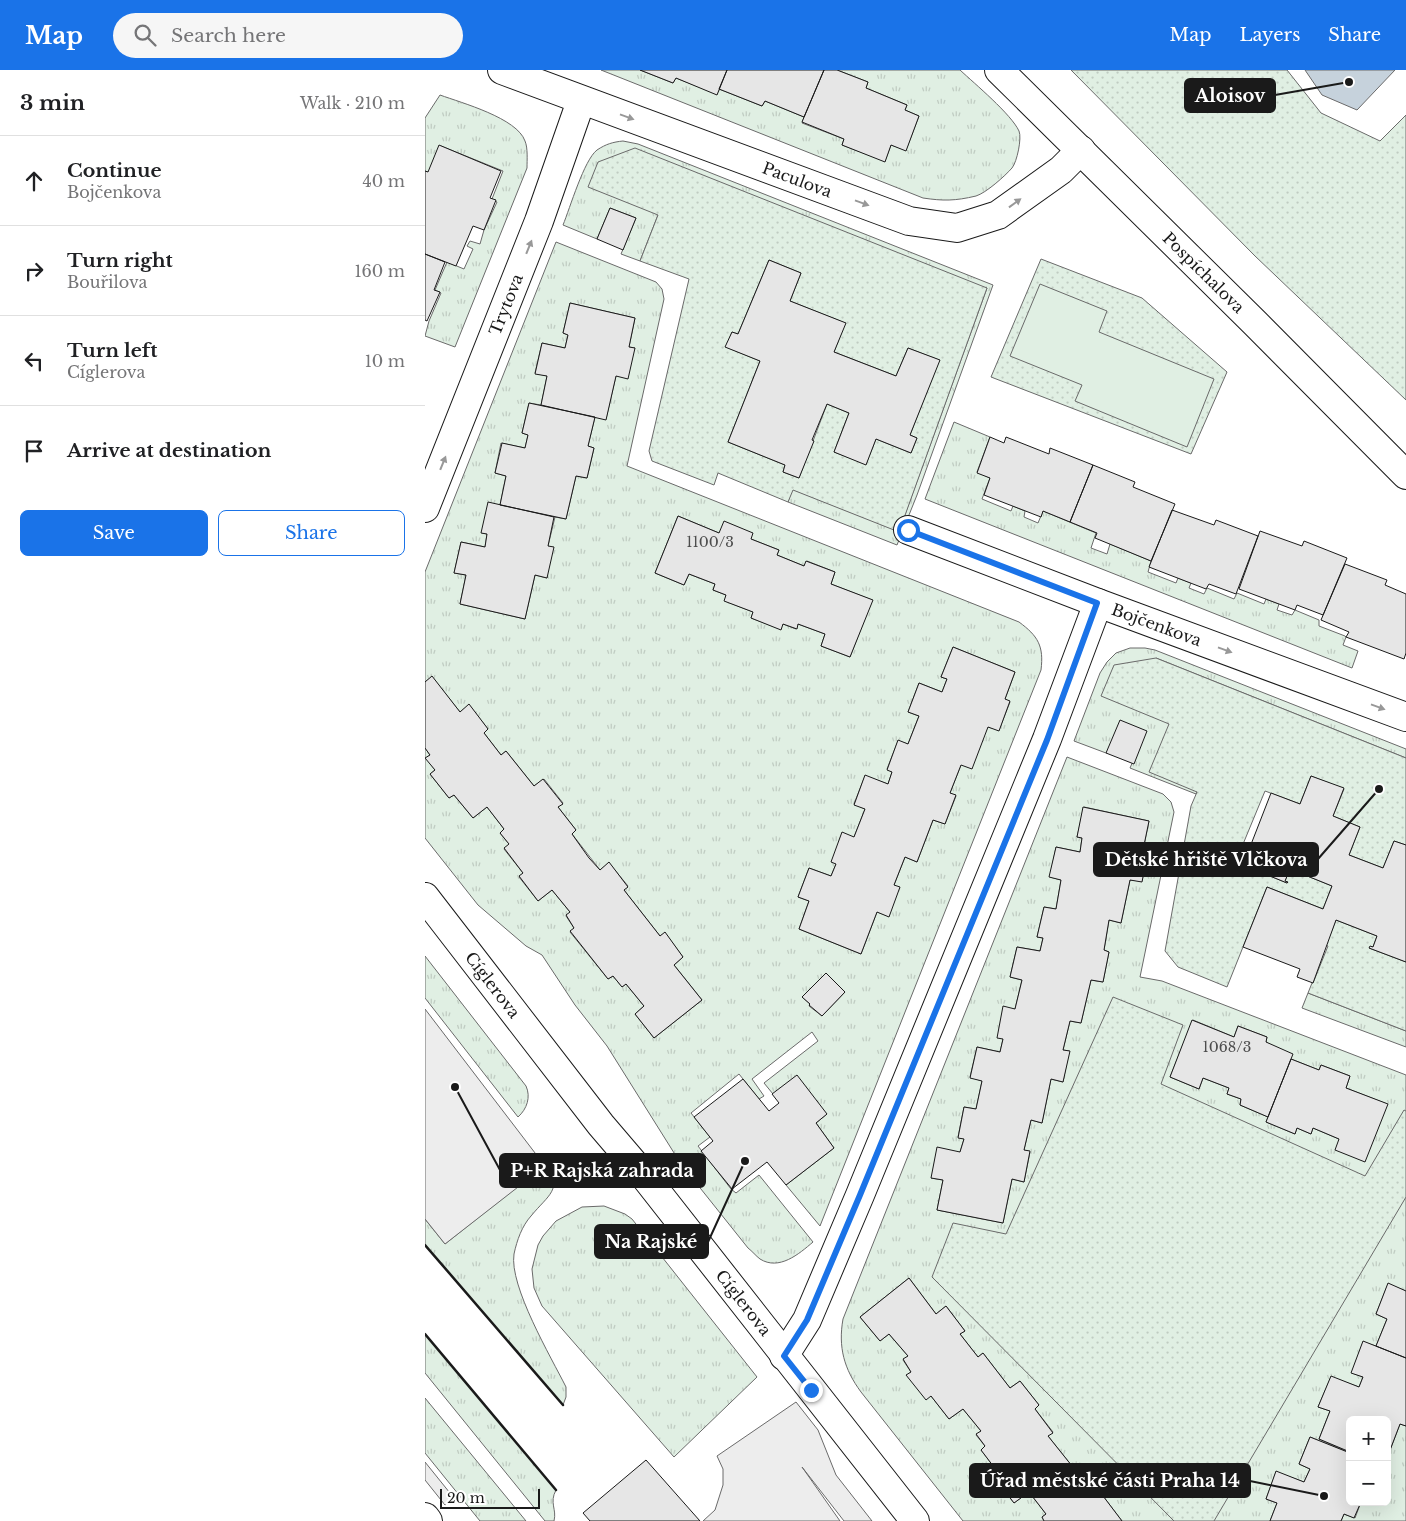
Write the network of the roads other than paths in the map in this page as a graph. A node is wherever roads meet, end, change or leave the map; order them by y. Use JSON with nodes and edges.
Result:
{"nodes":[{"id":1,"x":502,"y":70,"type":"edge"},
{"id":2,"x":999,"y":70,"type":"edge"},
{"id":3,"x":581,"y":100,"type":"junction"},
{"id":4,"x":1081,"y":150,"type":"junction"},
{"id":5,"x":1406,"y":475,"type":"edge"},
{"id":6,"x":425,"y":508,"type":"edge"},
{"id":7,"x":908,"y":530,"type":"dead end"},
{"id":8,"x":1097,"y":603,"type":"junction"},
{"id":9,"x":1406,"y":717,"type":"edge"},
{"id":10,"x":425,"y":897,"type":"edge"},
{"id":11,"x":784,"y":1356,"type":"junction"},
{"id":12,"x":425,"y":1517,"type":"edge"},
{"id":13,"x":428,"y":1521,"type":"edge"},
{"id":14,"x":915,"y":1521,"type":"edge"}],
"edges":[{"from":1,"to":3,"type":"street","name":"Paculova"},
{"from":2,"to":4,"type":"street","name":"Pospíchalova"},
{"from":3,"to":4,"type":"street","name":"Paculova","one_way":true},
{"from":6,"to":3,"type":"street","name":"Trytova","one_way":true},
{"from":4,"to":5,"type":"street","name":"Pospíchalova"},
{"from":7,"to":8,"type":"street","name":"Bojčenkova"},
{"from":8,"to":9,"type":"street","name":"Bojčenkova","one_way":true},
{"from":8,"to":11,"type":"street"},
{"from":10,"to":11,"type":"street","name":"Cíglerova"},
{"from":11,"to":14,"type":"street","name":"Cíglerova"},
{"from":12,"to":13,"type":"street"}]}
